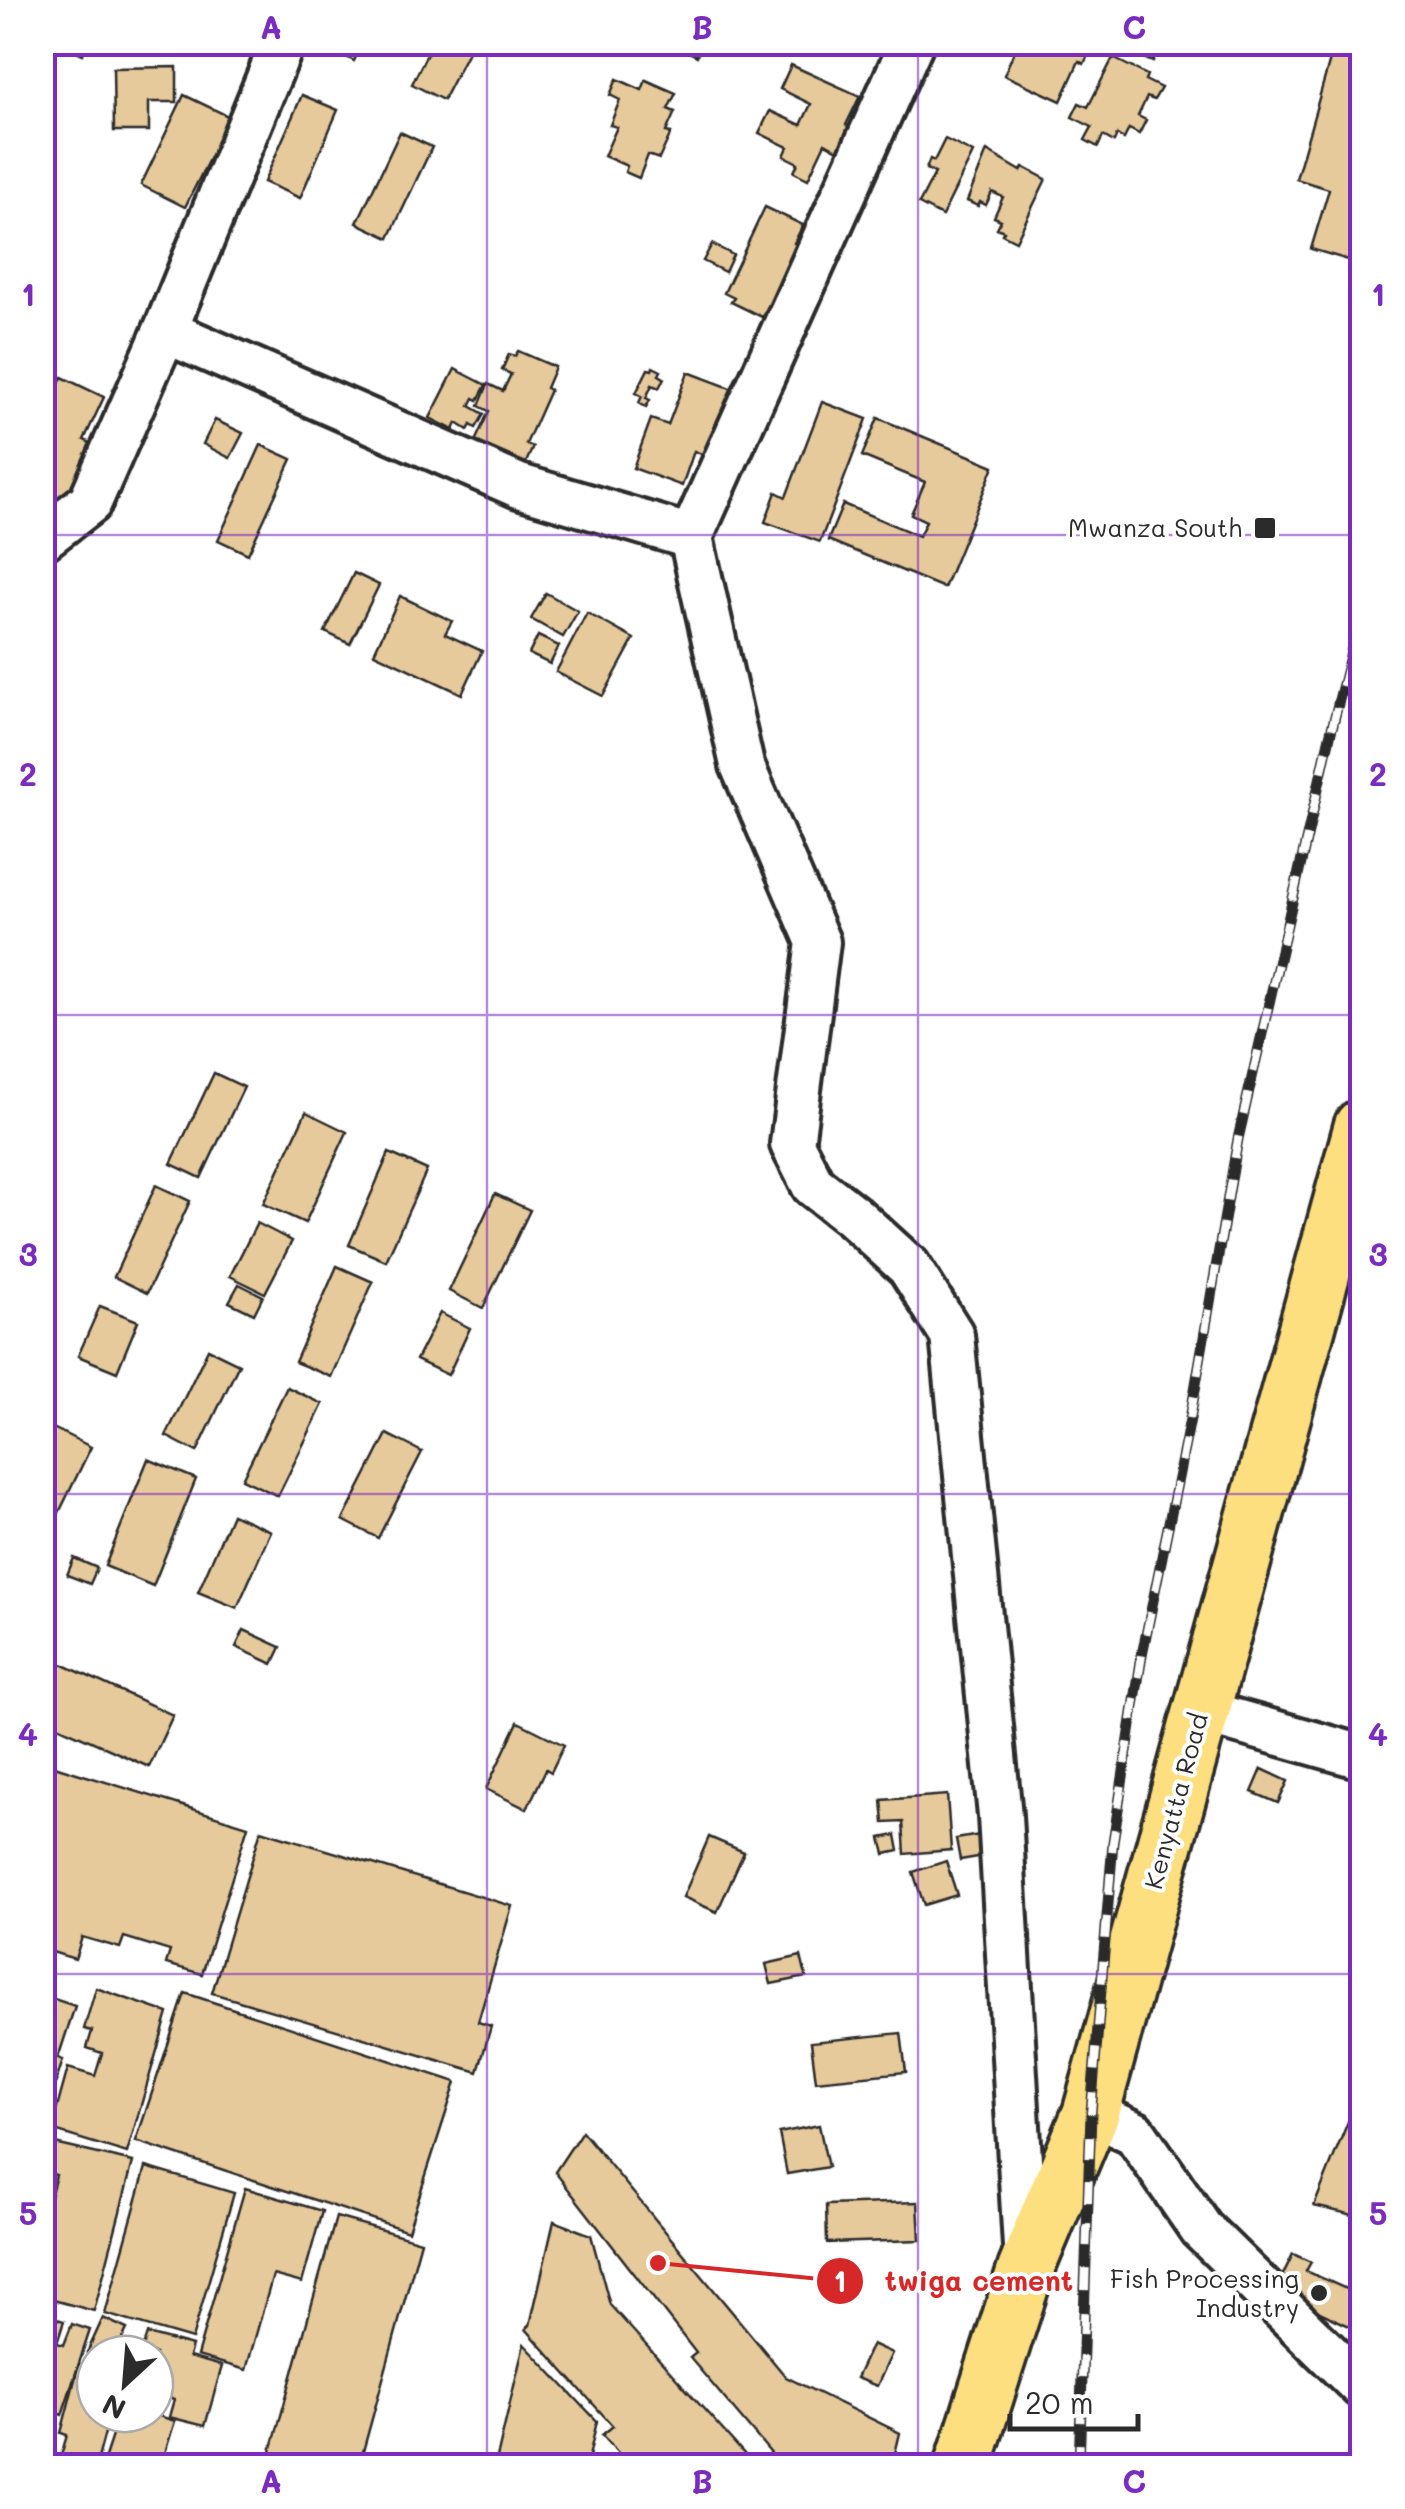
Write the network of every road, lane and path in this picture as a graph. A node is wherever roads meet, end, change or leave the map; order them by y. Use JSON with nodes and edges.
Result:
{"nodes":[{"id":1,"x":283,"y":42,"type":"edge"},
{"id":2,"x":912,"y":42,"type":"edge"},
{"id":3,"x":165,"y":331,"type":"junction"},
{"id":4,"x":692,"y":537,"type":"junction"},
{"id":5,"x":42,"y":539,"type":"edge"},
{"id":6,"x":1362,"y":1127,"type":"edge"},
{"id":7,"x":1200,"y":1711,"type":"junction"},
{"id":8,"x":1362,"y":1756,"type":"edge"},
{"id":9,"x":1090,"y":2113,"type":"junction"},
{"id":10,"x":1026,"y":2269,"type":"junction"},
{"id":11,"x":1362,"y":2387,"type":"edge"},
{"id":12,"x":964,"y":2466,"type":"edge"}],
"edges":[{"from":1,"to":3,"type":"street"},
{"from":2,"to":4,"type":"street"},
{"from":3,"to":4,"type":"street"},
{"from":3,"to":5,"type":"street"},
{"from":4,"to":10,"type":"street"},
{"from":6,"to":7,"type":"highway","name":"Kenyatta Road"},
{"from":7,"to":8,"type":"street"},
{"from":7,"to":9,"type":"highway","name":"Kenyatta Road"},
{"from":9,"to":10,"type":"highway","name":"Kenyatta Road"},
{"from":9,"to":11,"type":"street"},
{"from":10,"to":12,"type":"highway","name":"Kenyatta Road"}]}
